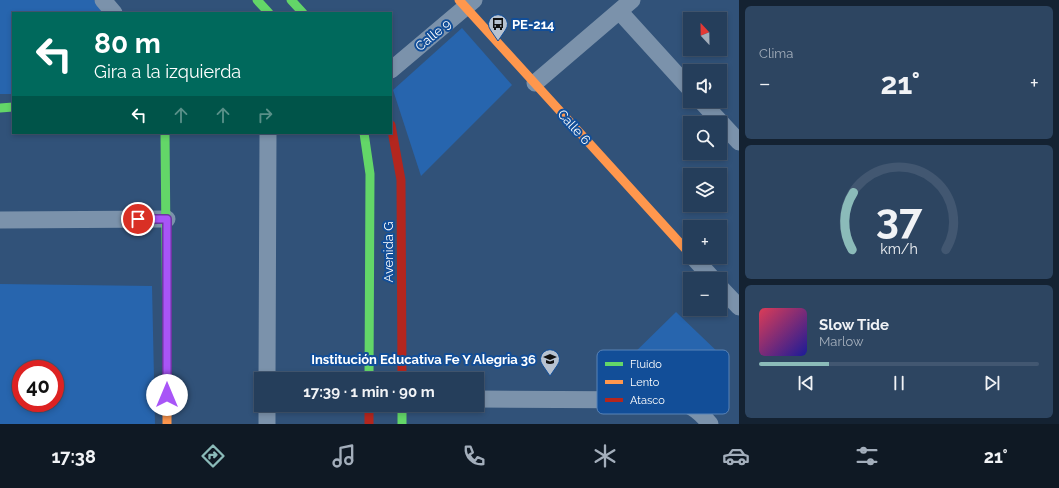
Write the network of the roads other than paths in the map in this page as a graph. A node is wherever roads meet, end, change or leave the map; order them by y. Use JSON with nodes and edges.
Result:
{"nodes":[{"id":1,"x":103,"y":0,"type":"edge"},
{"id":2,"x":257,"y":0,"type":"edge"},
{"id":3,"x":291,"y":0,"type":"edge"},
{"id":4,"x":632,"y":0,"type":"edge"},
{"id":5,"x":466,"y":3,"type":"edge"},
{"id":6,"x":113,"y":12,"type":"edge"},
{"id":7,"x":268,"y":12,"type":"edge"},
{"id":8,"x":302,"y":12,"type":"edge"},
{"id":9,"x":620,"y":12,"type":"junction"},
{"id":10,"x":392,"y":69,"type":"edge"},
{"id":11,"x":683,"y":81,"type":"edge"},
{"id":12,"x":535,"y":84,"type":"junction"},
{"id":13,"x":0,"y":108,"type":"edge"},
{"id":14,"x":12,"y":108,"type":"edge"},
{"id":15,"x":708,"y":108,"type":"edge"},
{"id":16,"x":392,"y":130,"type":"edge"},
{"id":17,"x":165,"y":134,"type":"edge"},
{"id":18,"x":268,"y":134,"type":"edge"},
{"id":19,"x":364,"y":134,"type":"edge"},
{"id":20,"x":739,"y":142,"type":"edge"},
{"id":21,"x":167,"y":219,"type":"junction"},
{"id":22,"x":0,"y":220,"type":"edge"},
{"id":23,"x":683,"y":246,"type":"edge"},
{"id":24,"x":699,"y":264,"type":"edge"},
{"id":25,"x":707,"y":272,"type":"edge"},
{"id":26,"x":727,"y":294,"type":"edge"},
{"id":27,"x":739,"y":307,"type":"edge"},
{"id":28,"x":267,"y":372,"type":"edge"},
{"id":29,"x":369,"y":372,"type":"edge"},
{"id":30,"x":402,"y":372,"type":"edge"},
{"id":31,"x":484,"y":399,"type":"edge"},
{"id":32,"x":597,"y":400,"type":"edge"},
{"id":33,"x":267,"y":412,"type":"edge"},
{"id":34,"x":369,"y":412,"type":"edge"},
{"id":35,"x":402,"y":412,"type":"edge"},
{"id":36,"x":702,"y":414,"type":"edge"},
{"id":37,"x":167,"y":424,"type":"edge"},
{"id":38,"x":267,"y":424,"type":"edge"},
{"id":39,"x":369,"y":424,"type":"edge"},
{"id":40,"x":402,"y":424,"type":"edge"},
{"id":41,"x":710,"y":424,"type":"edge"}],
"edges":[{"from":1,"to":6,"type":"street"},
{"from":2,"to":7,"type":"street"},
{"from":3,"to":8,"type":"street"},
{"from":4,"to":9,"type":"street"},
{"from":5,"to":10,"type":"street","name":"Calle 9"},
{"from":5,"to":12,"type":"street","name":"Calle 6"},
{"from":9,"to":11,"type":"street"},
{"from":9,"to":12,"type":"street"},
{"from":12,"to":23,"type":"street","name":"Calle 6"},
{"from":13,"to":14,"type":"street"},
{"from":15,"to":20,"type":"street"},
{"from":16,"to":30,"type":"street","name":"Avenida G"},
{"from":17,"to":21,"type":"street"},
{"from":18,"to":28,"type":"street"},
{"from":19,"to":29,"type":"street","name":"Avenida G"},
{"from":21,"to":22,"type":"street"},
{"from":21,"to":37,"type":"street"},
{"from":24,"to":25,"type":"street"},
{"from":26,"to":27,"type":"street"},
{"from":31,"to":32,"type":"street"},
{"from":33,"to":38,"type":"street"},
{"from":34,"to":39,"type":"street"},
{"from":35,"to":40,"type":"street"},
{"from":36,"to":41,"type":"street"}]}
